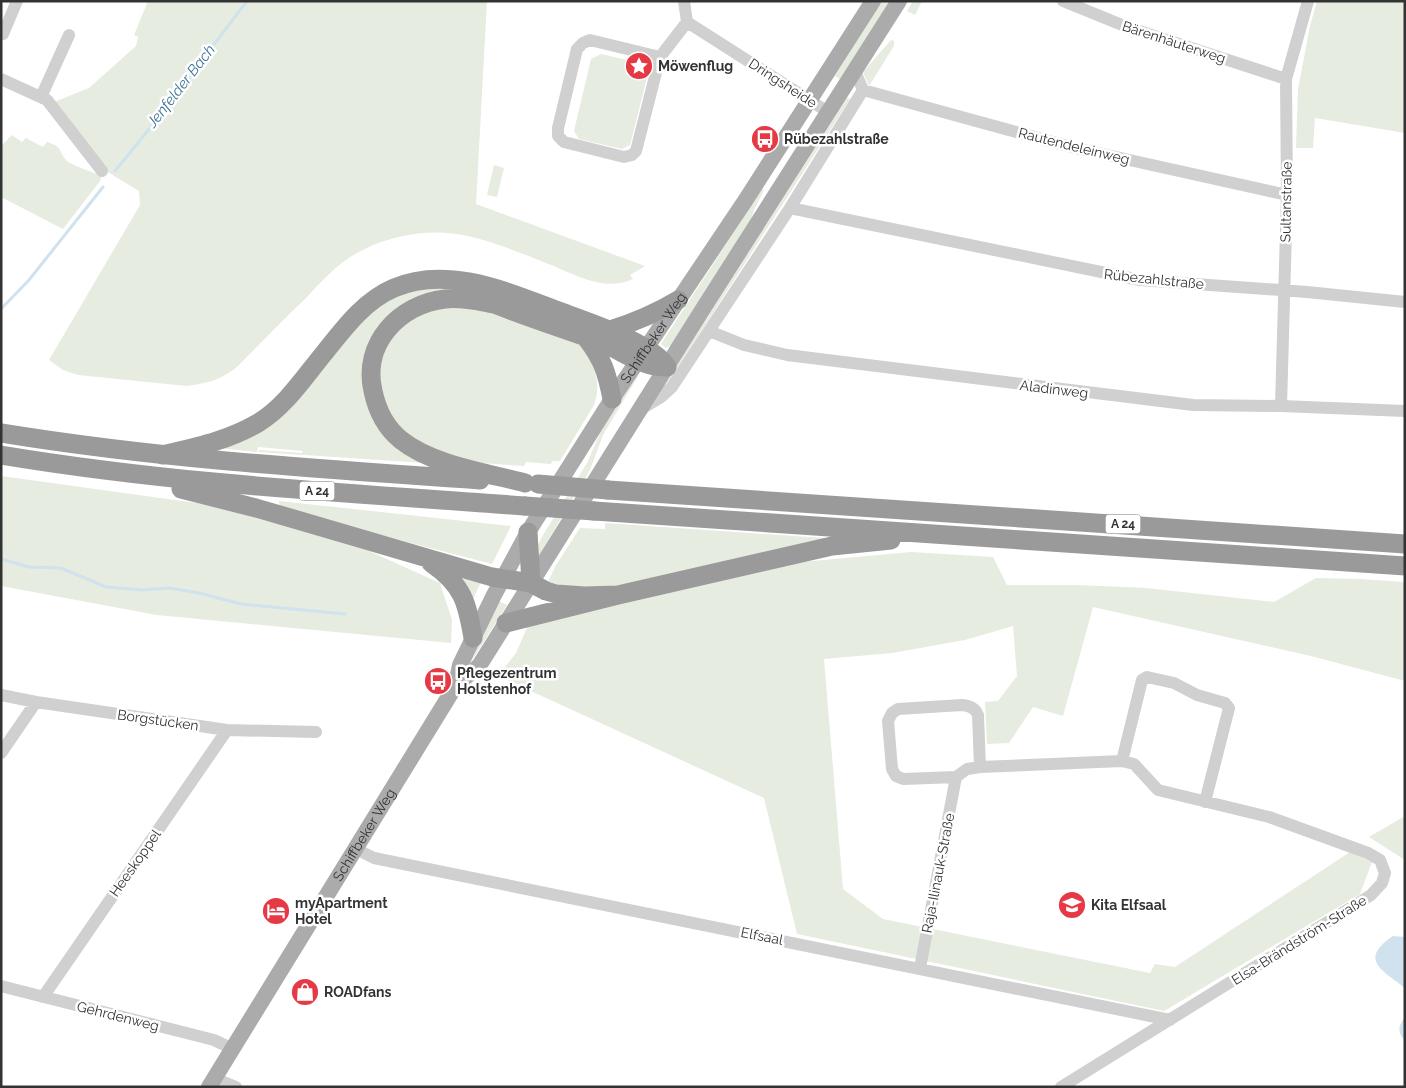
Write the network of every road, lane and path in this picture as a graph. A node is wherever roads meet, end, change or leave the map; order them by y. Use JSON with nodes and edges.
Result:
{"nodes":[{"id":1,"x":17,"y":1,"type":"edge"},
{"id":2,"x":684,"y":1,"type":"edge"},
{"id":3,"x":872,"y":1,"type":"edge"},
{"id":4,"x":899,"y":1,"type":"edge"},
{"id":5,"x":1063,"y":1,"type":"edge"},
{"id":6,"x":1308,"y":1,"type":"edge"},
{"id":7,"x":687,"y":22,"type":"junction"},
{"id":8,"x":2,"y":35,"type":"edge"},
{"id":9,"x":69,"y":35,"type":"dead end"},
{"id":10,"x":660,"y":57,"type":"junction"},
{"id":11,"x":855,"y":71,"type":"junction"},
{"id":12,"x":1286,"y":79,"type":"junction"},
{"id":13,"x":1,"y":80,"type":"edge"},
{"id":14,"x":863,"y":90,"type":"junction"},
{"id":15,"x":41,"y":97,"type":"junction"},
{"id":16,"x":809,"y":100,"type":"junction"},
{"id":17,"x":828,"y":112,"type":"junction"},
{"id":18,"x":102,"y":171,"type":"dead end"},
{"id":19,"x":1287,"y":195,"type":"junction"},
{"id":20,"x":790,"y":208,"type":"junction"},
{"id":21,"x":1284,"y":290,"type":"junction"},
{"id":22,"x":678,"y":300,"type":"junction"},
{"id":23,"x":1405,"y":302,"type":"edge"},
{"id":24,"x":610,"y":330,"type":"junction"},
{"id":25,"x":709,"y":331,"type":"junction"},
{"id":26,"x":587,"y":338,"type":"junction"},
{"id":27,"x":642,"y":355,"type":"junction"},
{"id":28,"x":667,"y":366,"type":"junction"},
{"id":29,"x":612,"y":399,"type":"junction"},
{"id":30,"x":1280,"y":406,"type":"junction"},
{"id":31,"x":639,"y":410,"type":"junction"},
{"id":32,"x":1405,"y":411,"type":"edge"},
{"id":33,"x":1,"y":433,"type":"edge"},
{"id":34,"x":1,"y":454,"type":"edge"},
{"id":35,"x":162,"y":455,"type":"junction"},
{"id":36,"x":110,"y":470,"type":"junction"},
{"id":37,"x":532,"y":484,"type":"junction"},
{"id":38,"x":528,"y":532,"type":"junction"},
{"id":39,"x":940,"y":534,"type":"junction"},
{"id":40,"x":1405,"y":544,"type":"edge"},
{"id":41,"x":417,"y":556,"type":"junction"},
{"id":42,"x":1405,"y":566,"type":"edge"},
{"id":43,"x":502,"y":580,"type":"junction"},
{"id":44,"x":531,"y":583,"type":"junction"},
{"id":45,"x":618,"y":595,"type":"junction"},
{"id":46,"x":506,"y":623,"type":"junction"},
{"id":47,"x":473,"y":638,"type":"junction"},
{"id":48,"x":456,"y":685,"type":"junction"},
{"id":49,"x":1,"y":695,"type":"edge"},
{"id":50,"x":36,"y":702,"type":"junction"},
{"id":51,"x":227,"y":730,"type":"junction"},
{"id":52,"x":316,"y":732,"type":"dead end"},
{"id":53,"x":1,"y":753,"type":"edge"},
{"id":54,"x":1122,"y":761,"type":"junction"},
{"id":55,"x":980,"y":768,"type":"junction"},
{"id":56,"x":956,"y":777,"type":"junction"},
{"id":57,"x":1206,"y":802,"type":"junction"},
{"id":58,"x":356,"y":849,"type":"junction"},
{"id":59,"x":920,"y":968,"type":"junction"},
{"id":60,"x":1,"y":986,"type":"edge"},
{"id":61,"x":43,"y":997,"type":"junction"},
{"id":62,"x":1170,"y":1020,"type":"junction"},
{"id":63,"x":232,"y":1049,"type":"junction"},
{"id":64,"x":212,"y":1082,"type":"edge"},
{"id":65,"x":236,"y":1087,"type":"edge"},
{"id":66,"x":1061,"y":1087,"type":"edge"}],
"edges":[{"from":1,"to":8,"type":"street"},
{"from":2,"to":7,"type":"street"},
{"from":3,"to":16,"type":"main road","name":"Schiffbeker Weg"},
{"from":4,"to":11,"type":"main road","name":"Schiffbeker Weg"},
{"from":5,"to":12,"type":"street","name":"Bärenhäuterweg"},
{"from":6,"to":12,"type":"street","name":"Sultanstraße"},
{"from":7,"to":10,"type":"street"},
{"from":7,"to":16,"type":"street","name":"Dringsheide"},
{"from":9,"to":15,"type":"street"},
{"from":10,"to":10,"type":"street"},
{"from":11,"to":14,"type":"street"},
{"from":11,"to":17,"type":"main road","name":"Schiffbeker Weg"},
{"from":12,"to":19,"type":"street","name":"Sultanstraße"},
{"from":13,"to":15,"type":"street"},
{"from":14,"to":19,"type":"street","name":"Rautendeleinweg"},
{"from":14,"to":20,"type":"street","name":"Schiffbeker Weg"},
{"from":15,"to":18,"type":"street"},
{"from":16,"to":17,"type":"street","name":"Dringsheide"},
{"from":16,"to":22,"type":"main road","name":"Schiffbeker Weg"},
{"from":17,"to":28,"type":"main road","name":"Schiffbeker Weg"},
{"from":19,"to":21,"type":"street","name":"Sultanstraße"},
{"from":20,"to":21,"type":"street","name":"Rübezahlstraße"},
{"from":20,"to":25,"type":"street","name":"Schiffbeker Weg"},
{"from":21,"to":23,"type":"street","name":"Rübezahlstraße"},
{"from":21,"to":30,"type":"street","name":"Sultanstraße"},
{"from":22,"to":24,"type":"highway"},
{"from":22,"to":27,"type":"main road","name":"Schiffbeker Weg"},
{"from":24,"to":27,"type":"highway"},
{"from":24,"to":35,"type":"highway"},
{"from":25,"to":30,"type":"street","name":"Aladinweg"},
{"from":25,"to":31,"type":"street","name":"Schiffbeker Weg"},
{"from":26,"to":27,"type":"highway"},
{"from":26,"to":29,"type":"highway"},
{"from":26,"to":37,"type":"highway"},
{"from":27,"to":28,"type":"highway"},
{"from":27,"to":29,"type":"main road","name":"Schiffbeker Weg"},
{"from":28,"to":31,"type":"main road","name":"Schiffbeker Weg"},
{"from":29,"to":38,"type":"main road","name":"Schiffbeker Weg"},
{"from":30,"to":32,"type":"street","name":"Aladinweg"},
{"from":31,"to":44,"type":"main road","name":"Schiffbeker Weg"},
{"from":33,"to":35,"type":"highway","number":"A 24"},
{"from":34,"to":36,"type":"highway","number":"A 24"},
{"from":35,"to":37,"type":"highway","number":"A 24"},
{"from":36,"to":39,"type":"highway","number":"A 24","bridge":true},
{"from":36,"to":41,"type":"highway"},
{"from":37,"to":40,"type":"highway","number":"A 24","bridge":true},
{"from":38,"to":43,"type":"main road","name":"Schiffbeker Weg"},
{"from":38,"to":44,"type":"highway"},
{"from":39,"to":42,"type":"highway","number":"A 24"},
{"from":39,"to":45,"type":"highway"},
{"from":41,"to":43,"type":"highway"},
{"from":41,"to":47,"type":"highway"},
{"from":43,"to":44,"type":"highway"},
{"from":43,"to":47,"type":"main road","name":"Schiffbeker Weg"},
{"from":44,"to":45,"type":"highway"},
{"from":44,"to":46,"type":"main road","name":"Schiffbeker Weg"},
{"from":45,"to":46,"type":"highway"},
{"from":46,"to":48,"type":"main road","name":"Schiffbeker Weg"},
{"from":47,"to":48,"type":"main road","name":"Schiffbeker Weg"},
{"from":48,"to":58,"type":"main road","name":"Schiffbeker Weg"},
{"from":49,"to":50,"type":"street","name":"Borgstücken"},
{"from":50,"to":51,"type":"street","name":"Borgstücken"},
{"from":50,"to":53,"type":"street"},
{"from":51,"to":52,"type":"street","name":"Borgstücken"},
{"from":51,"to":61,"type":"street","name":"Heeskoppel"},
{"from":54,"to":55,"type":"street"},
{"from":54,"to":57,"type":"street"},
{"from":54,"to":57,"type":"street"},
{"from":55,"to":56,"type":"street"},
{"from":55,"to":56,"type":"street"},
{"from":56,"to":59,"type":"street","name":"Raja-Ilinauk-Straße"},
{"from":57,"to":62,"type":"street","name":"Elsa-Brändström-Straße"},
{"from":58,"to":59,"type":"street","name":"Elfsaal"},
{"from":58,"to":63,"type":"main road","name":"Schiffbeker Weg"},
{"from":59,"to":62,"type":"street","name":"Elfsaal"},
{"from":60,"to":61,"type":"street","name":"Gehrdenweg"},
{"from":61,"to":63,"type":"street","name":"Gehrdenweg"},
{"from":62,"to":66,"type":"street","name":"Elsa-Brändström-Straße"},
{"from":63,"to":64,"type":"main road","name":"Schiffbeker Weg"},
{"from":64,"to":65,"type":"street"}]}
